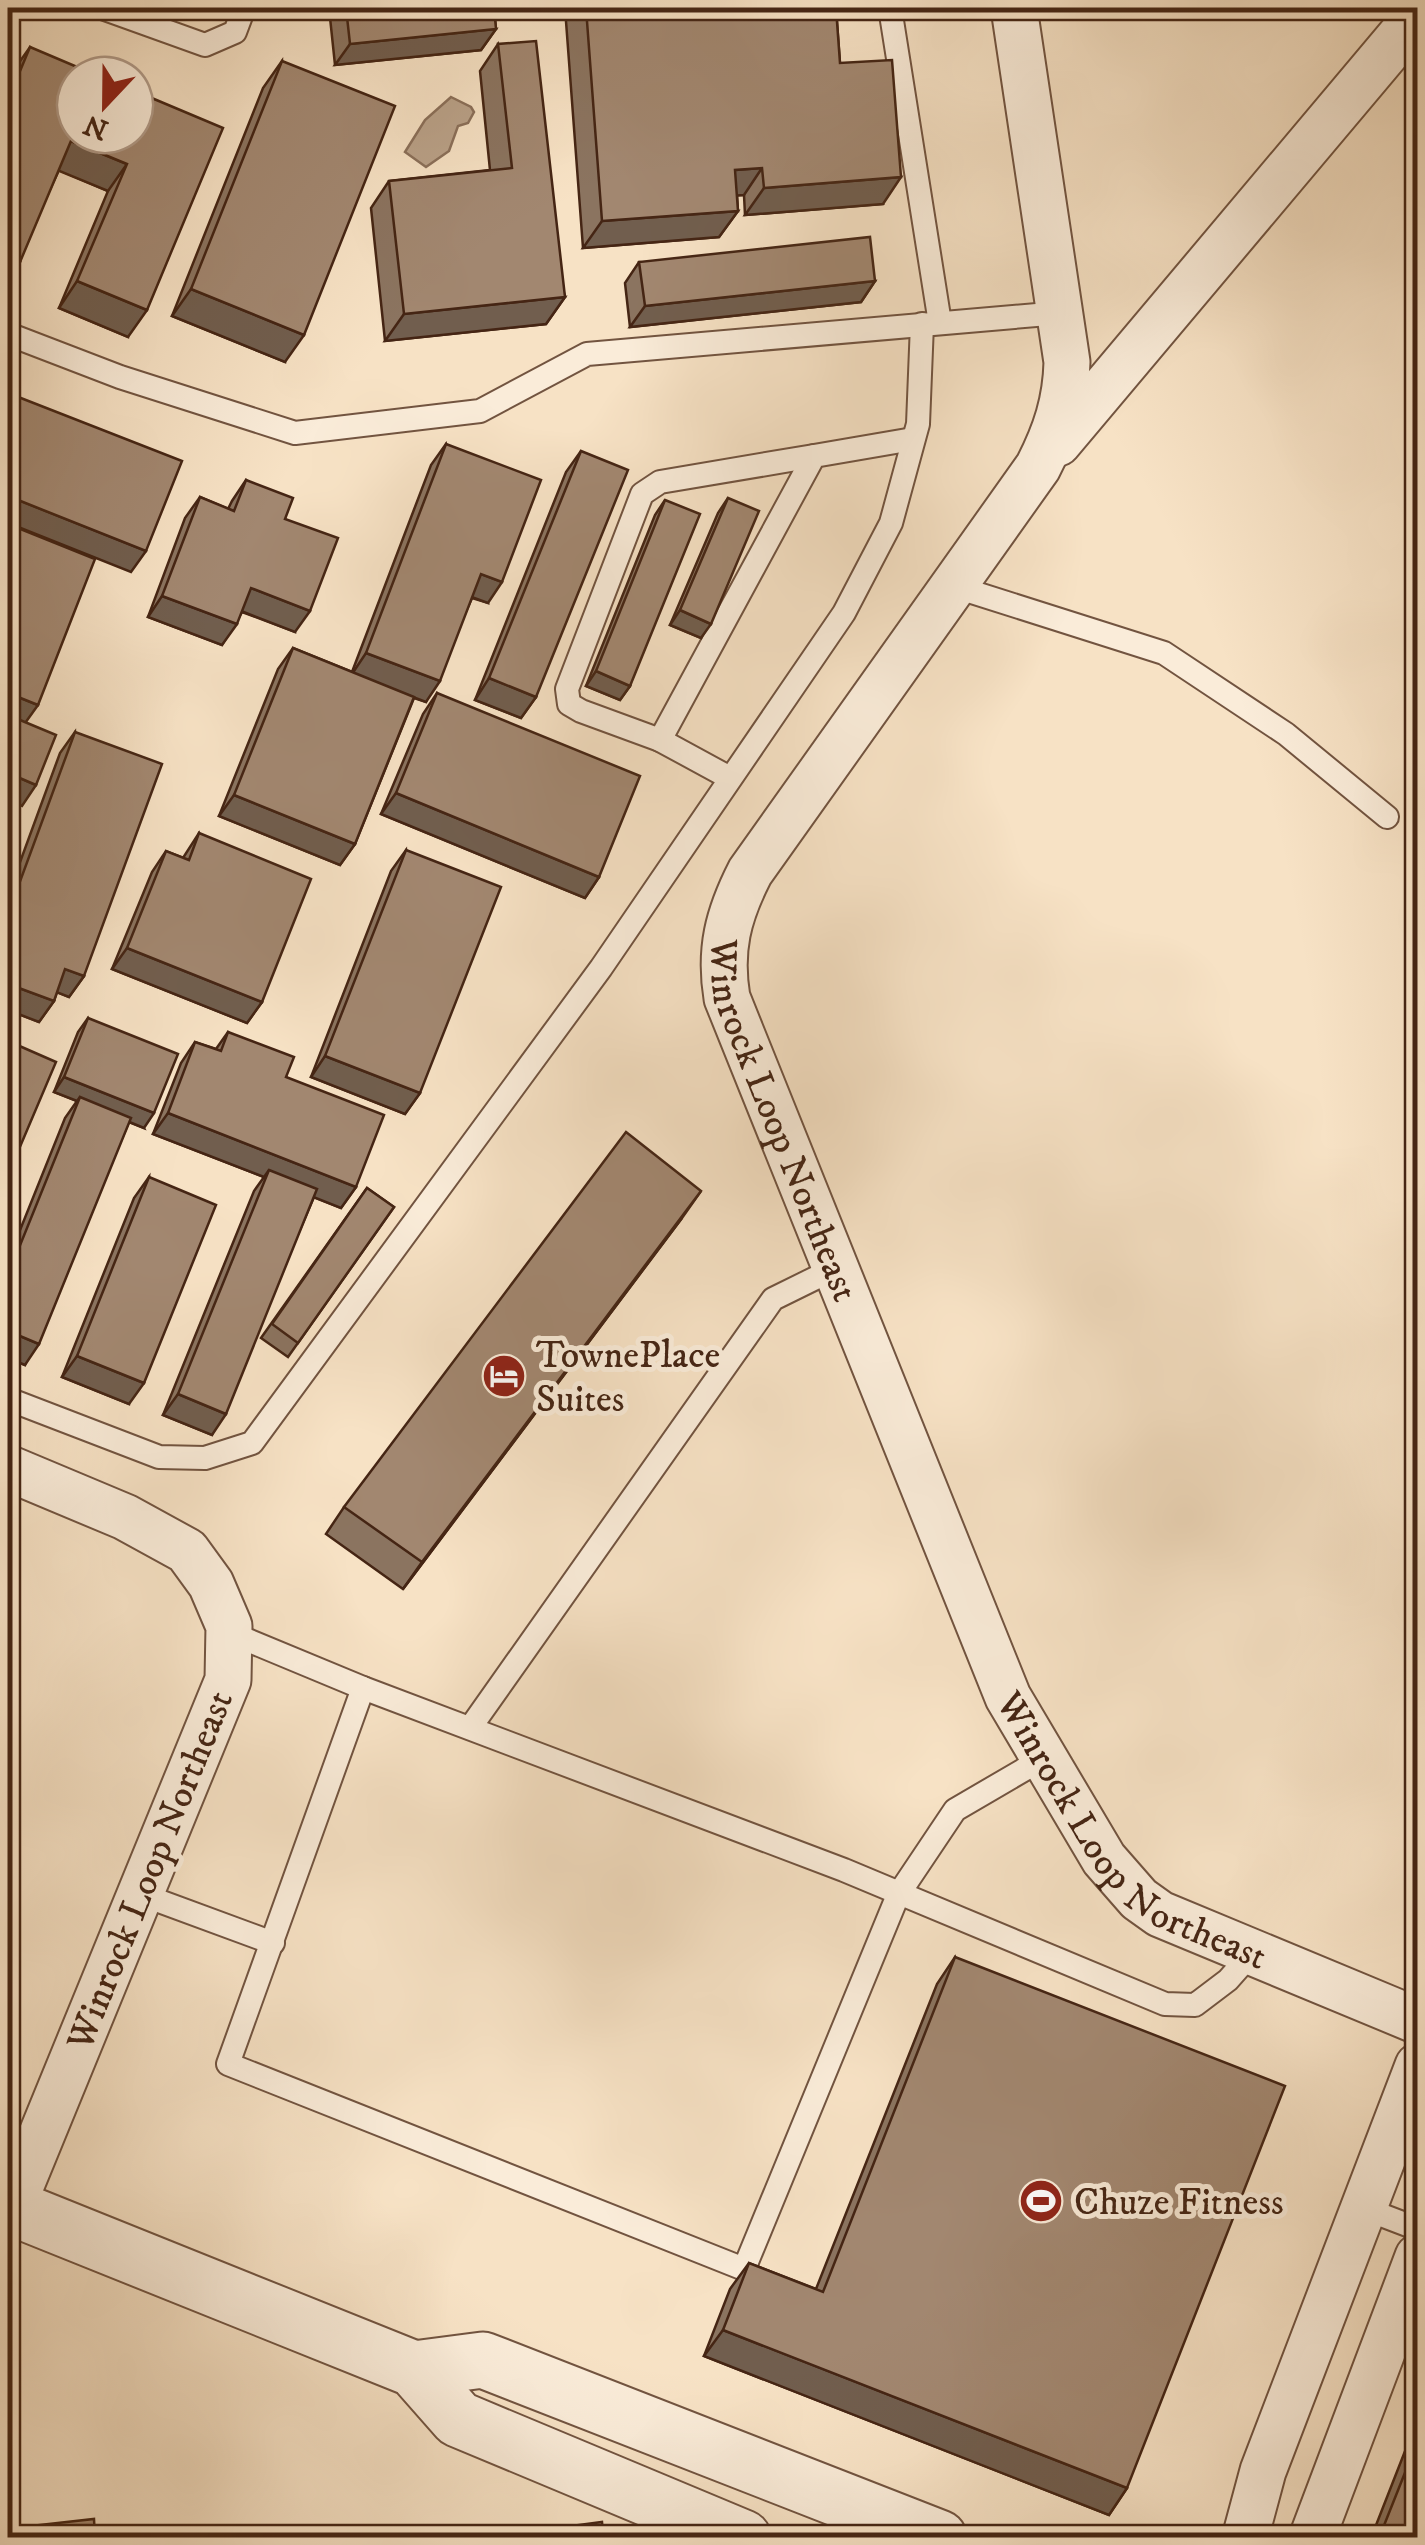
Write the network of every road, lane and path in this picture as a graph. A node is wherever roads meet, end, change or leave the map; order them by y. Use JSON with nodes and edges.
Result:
{"nodes":[{"id":1,"x":102,"y":8,"type":"edge"},
{"id":2,"x":244,"y":8,"type":"edge"},
{"id":3,"x":890,"y":8,"type":"edge"},
{"id":4,"x":1014,"y":8,"type":"edge"},
{"id":5,"x":1418,"y":15,"type":"edge"},
{"id":6,"x":1060,"y":313,"type":"junction"},
{"id":7,"x":931,"y":324,"type":"junction"},
{"id":8,"x":8,"y":334,"type":"edge"},
{"id":9,"x":913,"y":440,"type":"junction"},
{"id":10,"x":814,"y":456,"type":"junction"},
{"id":11,"x":1038,"y":468,"type":"junction"},
{"id":12,"x":953,"y":586,"type":"junction"},
{"id":13,"x":660,"y":740,"type":"junction"},
{"id":14,"x":730,"y":778,"type":"junction"},
{"id":15,"x":1387,"y":817,"type":"dead end"},
{"id":16,"x":836,"y":1268,"type":"junction"},
{"id":17,"x":8,"y":1399,"type":"edge"},
{"id":18,"x":8,"y":1468,"type":"edge"},
{"id":19,"x":228,"y":1632,"type":"junction"},
{"id":20,"x":364,"y":1688,"type":"junction"},
{"id":21,"x":470,"y":1728,"type":"junction"},
{"id":22,"x":1044,"y":1758,"type":"junction"},
{"id":23,"x":140,"y":1894,"type":"junction"},
{"id":24,"x":898,"y":1895,"type":"junction"},
{"id":25,"x":273,"y":1943,"type":"junction"},
{"id":26,"x":1251,"y":1954,"type":"junction"},
{"id":27,"x":1418,"y":2020,"type":"edge"},
{"id":28,"x":1418,"y":2066,"type":"edge"},
{"id":29,"x":10,"y":2207,"type":"edge"},
{"id":30,"x":1363,"y":2208,"type":"junction"},
{"id":31,"x":1418,"y":2229,"type":"edge"},
{"id":32,"x":1418,"y":2257,"type":"edge"},
{"id":33,"x":414,"y":2369,"type":"junction"},
{"id":34,"x":1263,"y":2471,"type":"junction"},
{"id":35,"x":744,"y":2538,"type":"edge"},
{"id":36,"x":939,"y":2538,"type":"edge"},
{"id":37,"x":1223,"y":2538,"type":"edge"},
{"id":38,"x":1244,"y":2538,"type":"edge"},
{"id":39,"x":1312,"y":2538,"type":"edge"}],
"edges":[{"from":1,"to":2,"type":"lane"},
{"from":3,"to":7,"type":"lane"},
{"from":4,"to":6,"type":"street","name":"Winrock Loop Northeast"},
{"from":5,"to":11,"type":"street"},
{"from":6,"to":7,"type":"lane"},
{"from":6,"to":11,"type":"street","name":"Winrock Loop Northeast"},
{"from":7,"to":8,"type":"lane"},
{"from":7,"to":9,"type":"lane"},
{"from":9,"to":10,"type":"lane"},
{"from":9,"to":14,"type":"lane"},
{"from":10,"to":13,"type":"lane"},
{"from":10,"to":13,"type":"lane"},
{"from":11,"to":12,"type":"street","name":"Winrock Loop Northeast"},
{"from":12,"to":15,"type":"lane"},
{"from":12,"to":16,"type":"street","name":"Winrock Loop Northeast"},
{"from":13,"to":14,"type":"lane"},
{"from":14,"to":17,"type":"lane"},
{"from":16,"to":21,"type":"lane"},
{"from":16,"to":22,"type":"street","name":"Winrock Loop Northeast"},
{"from":18,"to":19,"type":"street","name":"Winrock Loop Northeast"},
{"from":19,"to":20,"type":"lane"},
{"from":19,"to":23,"type":"street","name":"Winrock Loop Northeast"},
{"from":20,"to":21,"type":"lane"},
{"from":20,"to":25,"type":"lane"},
{"from":21,"to":24,"type":"lane"},
{"from":22,"to":24,"type":"lane"},
{"from":22,"to":26,"type":"street","name":"Winrock Loop Northeast"},
{"from":23,"to":25,"type":"lane"},
{"from":23,"to":29,"type":"street","name":"Winrock Loop Northeast"},
{"from":24,"to":25,"type":"lane"},
{"from":24,"to":26,"type":"lane"},
{"from":26,"to":27,"type":"street","name":"Winrock Loop Northeast"},
{"from":28,"to":30,"type":"street"},
{"from":29,"to":33,"type":"street"},
{"from":30,"to":31,"type":"lane"},
{"from":30,"to":34,"type":"street"},
{"from":32,"to":39,"type":"street"},
{"from":33,"to":35,"type":"street"},
{"from":33,"to":36,"type":"street"},
{"from":34,"to":37,"type":"street"},
{"from":34,"to":38,"type":"street"}]}
